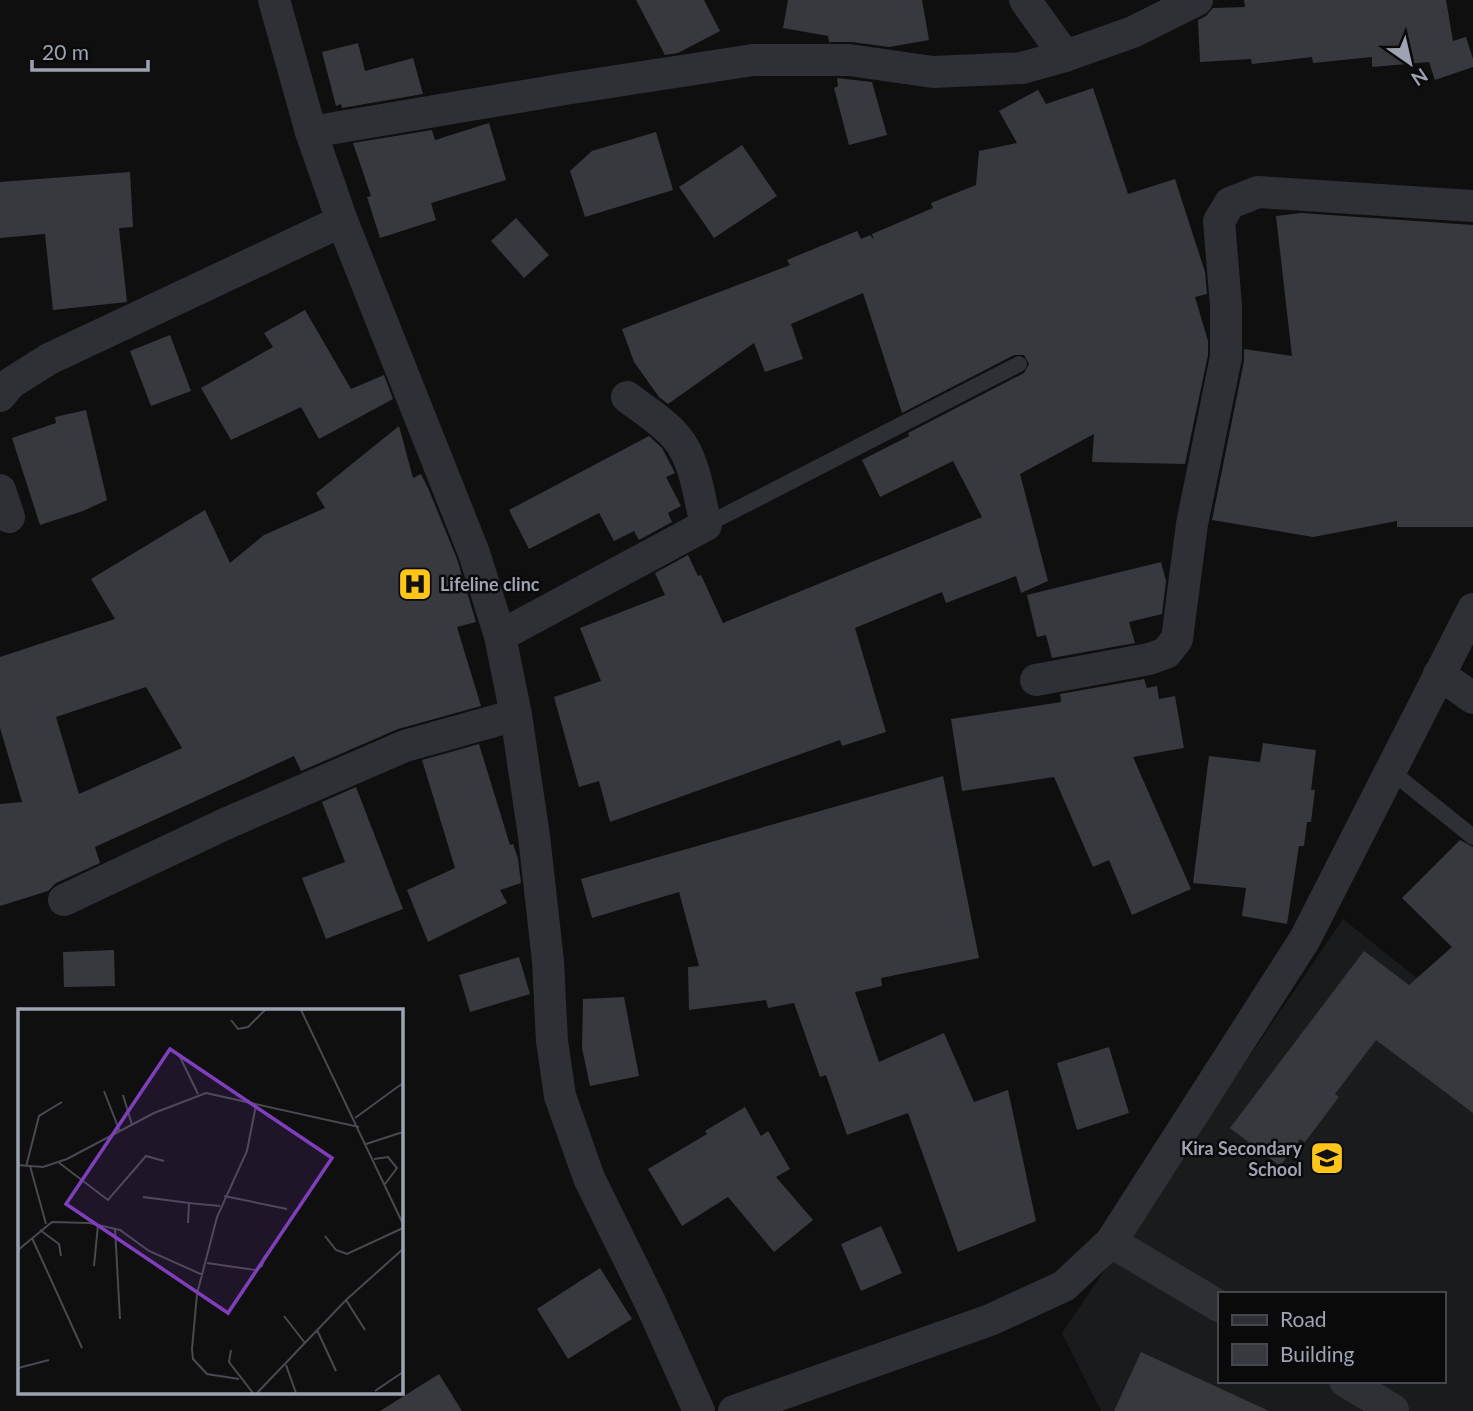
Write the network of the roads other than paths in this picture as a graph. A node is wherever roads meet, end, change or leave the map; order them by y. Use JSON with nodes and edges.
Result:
{"nodes":[{"id":1,"x":274,"y":0,"type":"edge"},
{"id":2,"x":1025,"y":0,"type":"edge"},
{"id":3,"x":1189,"y":2,"type":"edge"},
{"id":4,"x":1065,"y":56,"type":"junction"},
{"id":5,"x":311,"y":132,"type":"junction"},
{"id":6,"x":1473,"y":206,"type":"edge"},
{"id":7,"x":342,"y":222,"type":"junction"},
{"id":8,"x":1019,"y":364,"type":"dead end"},
{"id":9,"x":0,"y":396,"type":"edge"},
{"id":10,"x":627,"y":397,"type":"dead end"},
{"id":11,"x":706,"y":525,"type":"junction"},
{"id":12,"x":1473,"y":609,"type":"edge"},
{"id":13,"x":500,"y":636,"type":"junction"},
{"id":14,"x":1439,"y":674,"type":"junction"},
{"id":15,"x":1036,"y":680,"type":"dead end"},
{"id":16,"x":1473,"y":698,"type":"edge"},
{"id":17,"x":516,"y":715,"type":"junction"},
{"id":18,"x":1391,"y":771,"type":"junction"},
{"id":19,"x":1473,"y":837,"type":"edge"},
{"id":20,"x":64,"y":901,"type":"dead end"},
{"id":21,"x":1111,"y":1242,"type":"junction"},
{"id":22,"x":1218,"y":1305,"type":"edge"},
{"id":23,"x":1348,"y":1383,"type":"edge"},
{"id":24,"x":1393,"y":1410,"type":"edge"},
{"id":25,"x":699,"y":1411,"type":"edge"},
{"id":26,"x":734,"y":1411,"type":"edge"}],
"edges":[{"from":1,"to":5,"type":"street"},
{"from":2,"to":4,"type":"street"},
{"from":3,"to":4,"type":"street"},
{"from":4,"to":5,"type":"street"},
{"from":5,"to":7,"type":"street"},
{"from":6,"to":15,"type":"street"},
{"from":7,"to":9,"type":"street"},
{"from":7,"to":13,"type":"street"},
{"from":8,"to":11,"type":"lane"},
{"from":10,"to":11,"type":"street"},
{"from":11,"to":13,"type":"street"},
{"from":12,"to":14,"type":"street"},
{"from":13,"to":17,"type":"street"},
{"from":14,"to":16,"type":"street"},
{"from":14,"to":18,"type":"street"},
{"from":17,"to":20,"type":"street"},
{"from":17,"to":25,"type":"street"},
{"from":18,"to":19,"type":"lane"},
{"from":18,"to":21,"type":"street"},
{"from":21,"to":22,"type":"street"},
{"from":21,"to":26,"type":"street"},
{"from":23,"to":24,"type":"street"}]}
